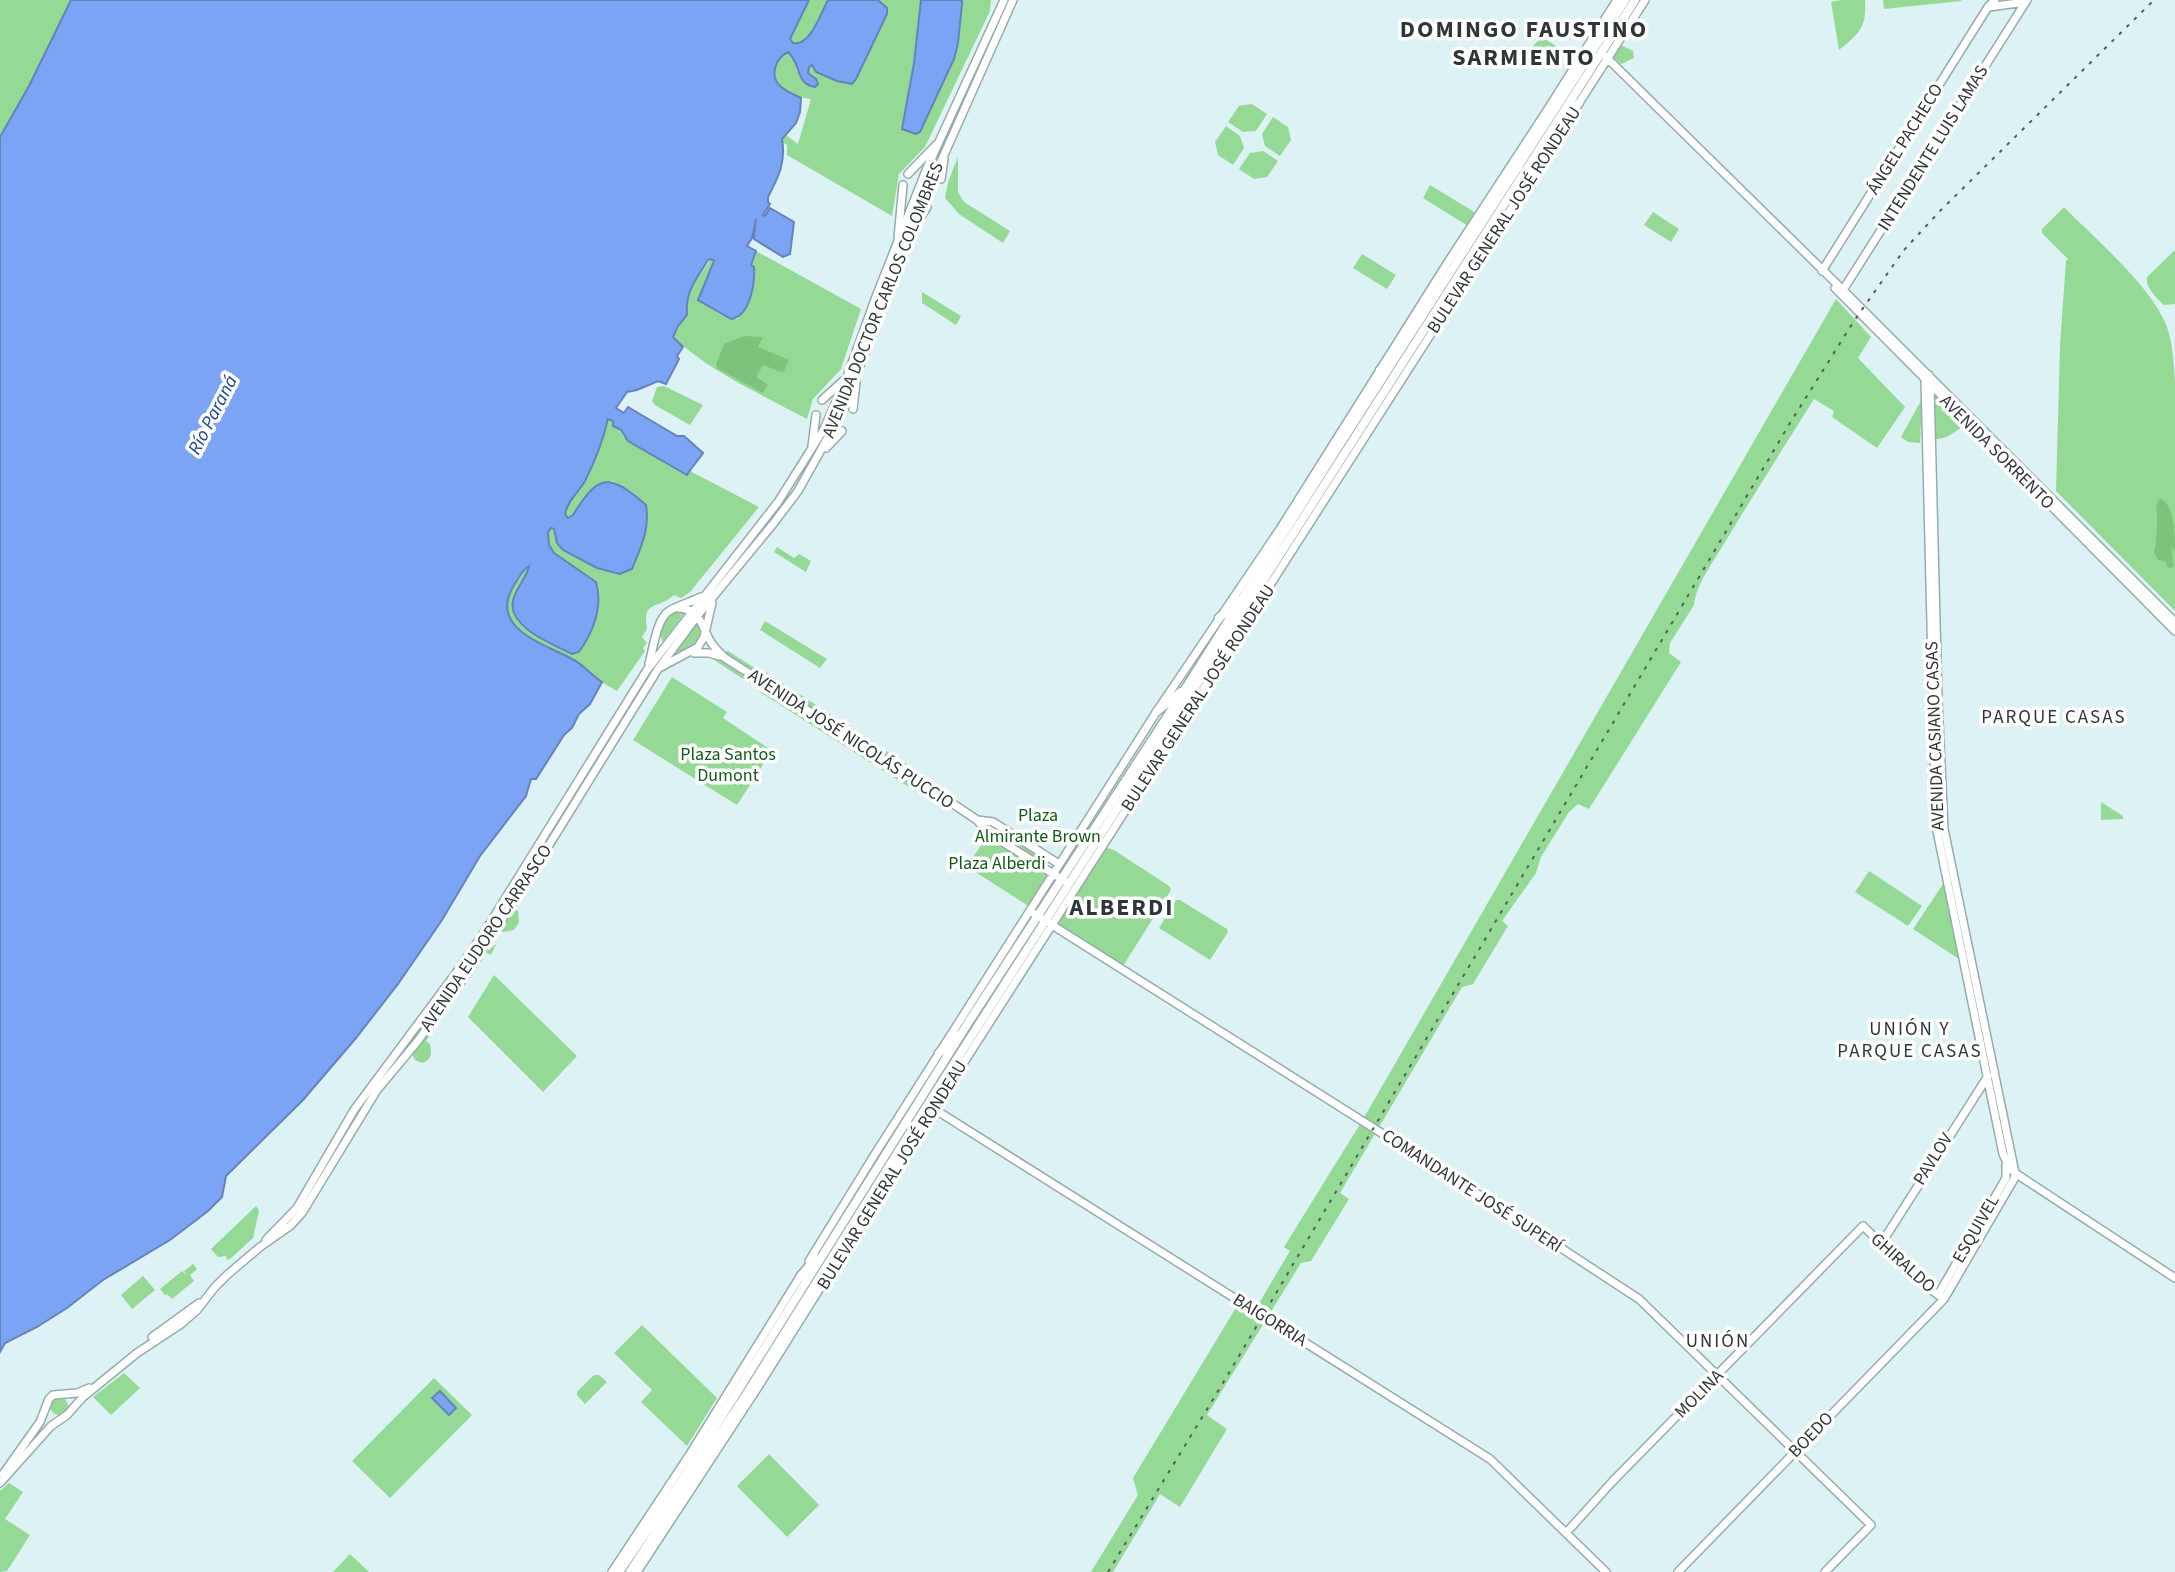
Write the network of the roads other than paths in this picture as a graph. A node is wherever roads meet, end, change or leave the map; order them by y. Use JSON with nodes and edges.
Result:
{"nodes":[{"id":1,"x":1003,"y":0,"type":"edge"},
{"id":2,"x":1013,"y":0,"type":"edge"},
{"id":3,"x":1616,"y":0,"type":"edge"},
{"id":4,"x":1625,"y":0,"type":"edge"},
{"id":5,"x":1635,"y":0,"type":"edge"},
{"id":6,"x":1645,"y":0,"type":"edge"},
{"id":7,"x":1995,"y":0,"type":"edge"},
{"id":8,"x":2020,"y":1,"type":"edge"},
{"id":9,"x":1988,"y":7,"type":"junction"},
{"id":10,"x":1598,"y":50,"type":"junction"},
{"id":11,"x":1566,"y":92,"type":"junction"},
{"id":12,"x":1579,"y":103,"type":"junction"},
{"id":13,"x":1548,"y":109,"type":"junction"},
{"id":14,"x":1555,"y":126,"type":"junction"},
{"id":15,"x":941,"y":139,"type":"junction"},
{"id":16,"x":945,"y":148,"type":"junction"},
{"id":17,"x":908,"y":174,"type":"dead end"},
{"id":18,"x":941,"y":179,"type":"dead end"},
{"id":19,"x":903,"y":184,"type":"dead end"},
{"id":20,"x":927,"y":207,"type":"dead end"},
{"id":21,"x":907,"y":238,"type":"junction"},
{"id":22,"x":898,"y":242,"type":"junction"},
{"id":23,"x":1474,"y":267,"type":"junction"},
{"id":24,"x":1822,"y":271,"type":"junction"},
{"id":25,"x":1453,"y":286,"type":"junction"},
{"id":26,"x":1841,"y":291,"type":"junction"},
{"id":27,"x":1403,"y":347,"type":"junction"},
{"id":28,"x":1380,"y":370,"type":"junction"},
{"id":29,"x":852,"y":377,"type":"junction"},
{"id":30,"x":1930,"y":380,"type":"junction"},
{"id":31,"x":822,"y":400,"type":"dead end"},
{"id":32,"x":853,"y":409,"type":"dead end"},
{"id":33,"x":816,"y":415,"type":"dead end"},
{"id":34,"x":842,"y":431,"type":"dead end"},
{"id":35,"x":815,"y":453,"type":"junction"},
{"id":36,"x":1311,"y":520,"type":"junction"},
{"id":37,"x":1294,"y":535,"type":"junction"},
{"id":38,"x":1250,"y":588,"type":"junction"},
{"id":39,"x":704,"y":595,"type":"junction"},
{"id":40,"x":714,"y":596,"type":"junction"},
{"id":41,"x":678,"y":608,"type":"junction"},
{"id":42,"x":695,"y":613,"type":"junction"},
{"id":43,"x":1219,"y":618,"type":"junction"},
{"id":44,"x":2175,"y":622,"type":"edge"},
{"id":45,"x":704,"y":630,"type":"junction"},
{"id":46,"x":2175,"y":631,"type":"edge"},
{"id":47,"x":657,"y":635,"type":"junction"},
{"id":48,"x":667,"y":650,"type":"junction"},
{"id":49,"x":689,"y":654,"type":"junction"},
{"id":50,"x":725,"y":658,"type":"junction"},
{"id":51,"x":658,"y":669,"type":"junction"},
{"id":52,"x":647,"y":670,"type":"junction"},
{"id":53,"x":1186,"y":688,"type":"junction"},
{"id":54,"x":1193,"y":705,"type":"junction"},
{"id":55,"x":1157,"y":711,"type":"junction"},
{"id":56,"x":1169,"y":729,"type":"junction"},
{"id":57,"x":977,"y":820,"type":"junction"},
{"id":58,"x":1059,"y":864,"type":"junction"},
{"id":59,"x":1054,"y":873,"type":"junction"},
{"id":60,"x":1070,"y":883,"type":"junction"},
{"id":61,"x":1030,"y":911,"type":"junction"},
{"id":62,"x":1046,"y":921,"type":"junction"},
{"id":63,"x":1020,"y":976,"type":"junction"},
{"id":64,"x":1000,"y":994,"type":"junction"},
{"id":65,"x":968,"y":1023,"type":"junction"},
{"id":66,"x":939,"y":1052,"type":"junction"},
{"id":67,"x":1987,"y":1076,"type":"junction"},
{"id":68,"x":924,"y":1101,"type":"junction"},
{"id":69,"x":2006,"y":1161,"type":"junction"},
{"id":70,"x":2015,"y":1172,"type":"junction"},
{"id":71,"x":890,"y":1178,"type":"junction"},
{"id":72,"x":878,"y":1185,"type":"junction"},
{"id":73,"x":1863,"y":1226,"type":"joint"},
{"id":74,"x":832,"y":1240,"type":"junction"},
{"id":75,"x":1881,"y":1244,"type":"junction"},
{"id":76,"x":260,"y":1247,"type":"junction"},
{"id":77,"x":800,"y":1277,"type":"junction"},
{"id":78,"x":2175,"y":1278,"type":"edge"},
{"id":79,"x":1941,"y":1297,"type":"junction"},
{"id":80,"x":766,"y":1374,"type":"junction"},
{"id":81,"x":1717,"y":1375,"type":"junction"},
{"id":82,"x":104,"y":1378,"type":"junction"},
{"id":83,"x":751,"y":1387,"type":"junction"},
{"id":84,"x":64,"y":1394,"type":"junction"},
{"id":85,"x":47,"y":1406,"type":"junction"},
{"id":86,"x":71,"y":1408,"type":"junction"},
{"id":87,"x":63,"y":1417,"type":"junction"},
{"id":88,"x":1795,"y":1452,"type":"junction"},
{"id":89,"x":0,"y":1477,"type":"edge"},
{"id":90,"x":682,"y":1480,"type":"junction"},
{"id":91,"x":0,"y":1483,"type":"edge"},
{"id":92,"x":660,"y":1501,"type":"junction"},
{"id":93,"x":1566,"y":1533,"type":"junction"},
{"id":94,"x":629,"y":1567,"type":"edge"},
{"id":95,"x":612,"y":1572,"type":"edge"},
{"id":96,"x":1606,"y":1572,"type":"edge"},
{"id":97,"x":1678,"y":1572,"type":"edge"},
{"id":98,"x":1825,"y":1572,"type":"edge"}],
"edges":[{"from":1,"to":15,"type":"main road","name":"AVENIDA DOCTOR CARLOS COLOMBRES"},
{"from":2,"to":16,"type":"main road","name":"AVENIDA DOCTOR CARLOS COLOMBRES"},
{"from":3,"to":10,"type":"main road","name":"BULEVAR GENERAL JOSÉ RONDEAU"},
{"from":4,"to":10,"type":"main road","name":"BULEVAR GENERAL JOSÉ RONDEAU"},
{"from":5,"to":10,"type":"main road","name":"BULEVAR GENERAL JOSÉ RONDEAU"},
{"from":6,"to":10,"type":"main road","name":"BULEVAR GENERAL JOSÉ RONDEAU"},
{"from":7,"to":9,"type":"main road","name":"ÁNGEL PACHECO"},
{"from":8,"to":9,"type":"main road"},
{"from":8,"to":26,"type":"main road","name":"INTENDENTE LUIS LAMAS"},
{"from":9,"to":24,"type":"main road","name":"ÁNGEL PACHECO"},
{"from":10,"to":11,"type":"main road","name":"BULEVAR GENERAL JOSÉ RONDEAU"},
{"from":10,"to":12,"type":"main road","name":"BULEVAR GENERAL JOSÉ RONDEAU"},
{"from":10,"to":13,"type":"main road","name":"BULEVAR GENERAL JOSÉ RONDEAU"},
{"from":10,"to":14,"type":"main road","name":"BULEVAR GENERAL JOSÉ RONDEAU"},
{"from":10,"to":24,"type":"main road","name":"AVENIDA SORRENTO"},
{"from":11,"to":13,"type":"main road"},
{"from":11,"to":27,"type":"main road","name":"BULEVAR GENERAL JOSÉ RONDEAU"},
{"from":12,"to":14,"type":"main road"},
{"from":12,"to":23,"type":"main road","name":"BULEVAR GENERAL JOSÉ RONDEAU"},
{"from":13,"to":28,"type":"main road","name":"BULEVAR GENERAL JOSÉ RONDEAU"},
{"from":14,"to":25,"type":"main road","name":"BULEVAR GENERAL JOSÉ RONDEAU"},
{"from":15,"to":17,"type":"main road"},
{"from":15,"to":22,"type":"main road","name":"AVENIDA DOCTOR CARLOS COLOMBRES"},
{"from":16,"to":18,"type":"main road"},
{"from":16,"to":21,"type":"main road","name":"AVENIDA DOCTOR CARLOS COLOMBRES"},
{"from":19,"to":22,"type":"main road"},
{"from":20,"to":21,"type":"main road"},
{"from":21,"to":29,"type":"main road","name":"AVENIDA DOCTOR CARLOS COLOMBRES"},
{"from":22,"to":29,"type":"main road","name":"AVENIDA DOCTOR CARLOS COLOMBRES"},
{"from":23,"to":25,"type":"main road"},
{"from":23,"to":36,"type":"main road","name":"BULEVAR GENERAL JOSÉ RONDEAU"},
{"from":24,"to":26,"type":"main road","name":"AVENIDA SORRENTO"},
{"from":25,"to":37,"type":"main road","name":"BULEVAR GENERAL JOSÉ RONDEAU"},
{"from":26,"to":30,"type":"main road","name":"AVENIDA SORRENTO"},
{"from":27,"to":28,"type":"main road"},
{"from":27,"to":38,"type":"main road","name":"BULEVAR GENERAL JOSÉ RONDEAU"},
{"from":28,"to":43,"type":"main road","name":"BULEVAR GENERAL JOSÉ RONDEAU"},
{"from":29,"to":31,"type":"main road"},
{"from":29,"to":32,"type":"main road"},
{"from":29,"to":35,"type":"main road","name":"AVENIDA DOCTOR CARLOS COLOMBRES"},
{"from":30,"to":44,"type":"main road","name":"AVENIDA SORRENTO"},
{"from":30,"to":46,"type":"main road","name":"AVENIDA SORRENTO"},
{"from":30,"to":67,"type":"main road","name":"AVENIDA CASIANO CASAS"},
{"from":30,"to":70,"type":"main road","name":"AVENIDA CASIANO CASAS"},
{"from":33,"to":35,"type":"main road"},
{"from":34,"to":35,"type":"main road"},
{"from":35,"to":39,"type":"main road","name":"AVENIDA DOCTOR CARLOS COLOMBRES"},
{"from":35,"to":40,"type":"main road","name":"AVENIDA DOCTOR CARLOS COLOMBRES"},
{"from":36,"to":37,"type":"main road"},
{"from":36,"to":54,"type":"main road","name":"BULEVAR GENERAL JOSÉ RONDEAU"},
{"from":37,"to":56,"type":"main road","name":"BULEVAR GENERAL JOSÉ RONDEAU"},
{"from":38,"to":43,"type":"main road"},
{"from":38,"to":53,"type":"main road","name":"BULEVAR GENERAL JOSÉ RONDEAU"},
{"from":39,"to":41,"type":"main road"},
{"from":39,"to":42,"type":"main road","name":"AVENIDA DOCTOR CARLOS COLOMBRES"},
{"from":40,"to":42,"type":"main road","name":"AVENIDA DOCTOR CARLOS COLOMBRES"},
{"from":40,"to":45,"type":"main road"},
{"from":41,"to":42,"type":"main road"},
{"from":41,"to":47,"type":"main road"},
{"from":42,"to":45,"type":"main road","name":"AVENIDA JOSÉ NICOLÁS PUCCIO"},
{"from":42,"to":48,"type":"main road","name":"AVENIDA EUDORO CARRASCO"},
{"from":43,"to":55,"type":"main road","name":"BULEVAR GENERAL JOSÉ RONDEAU"},
{"from":45,"to":49,"type":"main road"},
{"from":45,"to":50,"type":"main road","name":"AVENIDA JOSÉ NICOLÁS PUCCIO"},
{"from":47,"to":48,"type":"main road"},
{"from":47,"to":52,"type":"main road"},
{"from":48,"to":49,"type":"main road","name":"AVENIDA JOSÉ NICOLÁS PUCCIO"},
{"from":48,"to":51,"type":"main road","name":"AVENIDA EUDORO CARRASCO"},
{"from":48,"to":52,"type":"main road","name":"AVENIDA EUDORO CARRASCO"},
{"from":49,"to":50,"type":"main road","name":"AVENIDA JOSÉ NICOLÁS PUCCIO"},
{"from":49,"to":51,"type":"main road"},
{"from":50,"to":57,"type":"main road","name":"AVENIDA JOSÉ NICOLÁS PUCCIO"},
{"from":51,"to":76,"type":"main road","name":"AVENIDA EUDORO CARRASCO"},
{"from":52,"to":76,"type":"main road","name":"AVENIDA EUDORO CARRASCO"},
{"from":53,"to":55,"type":"main road"},
{"from":53,"to":60,"type":"main road","name":"BULEVAR GENERAL JOSÉ RONDEAU"},
{"from":54,"to":56,"type":"main road"},
{"from":54,"to":60,"type":"main road","name":"BULEVAR GENERAL JOSÉ RONDEAU"},
{"from":55,"to":58,"type":"main road","name":"BULEVAR GENERAL JOSÉ RONDEAU"},
{"from":56,"to":60,"type":"main road","name":"BULEVAR GENERAL JOSÉ RONDEAU"},
{"from":57,"to":58,"type":"main road","name":"AVENIDA JOSÉ NICOLÁS PUCCIO"},
{"from":57,"to":59,"type":"main road","name":"AVENIDA JOSÉ NICOLÁS PUCCIO"},
{"from":58,"to":59,"type":"main road","name":"BULEVAR GENERAL JOSÉ RONDEAU"},
{"from":59,"to":60,"type":"main road","name":"AVENIDA JOSÉ NICOLÁS PUCCIO"},
{"from":59,"to":61,"type":"main road","name":"BULEVAR GENERAL JOSÉ RONDEAU"},
{"from":60,"to":62,"type":"main road","name":"BULEVAR GENERAL JOSÉ RONDEAU"},
{"from":61,"to":62,"type":"main road","name":"COMANDANTE JOSÉ SUPERÍ"},
{"from":61,"to":66,"type":"main road","name":"BULEVAR GENERAL JOSÉ RONDEAU"},
{"from":62,"to":63,"type":"main road","name":"BULEVAR GENERAL JOSÉ RONDEAU"},
{"from":62,"to":64,"type":"main road","name":"BULEVAR GENERAL JOSÉ RONDEAU"},
{"from":62,"to":65,"type":"main road","name":"BULEVAR GENERAL JOSÉ RONDEAU"},
{"from":62,"to":81,"type":"main road","name":"COMANDANTE JOSÉ SUPERÍ"},
{"from":63,"to":64,"type":"main road"},
{"from":63,"to":68,"type":"main road","name":"BULEVAR GENERAL JOSÉ RONDEAU"},
{"from":64,"to":68,"type":"main road","name":"BULEVAR GENERAL JOSÉ RONDEAU"},
{"from":65,"to":66,"type":"main road"},
{"from":65,"to":68,"type":"main road","name":"BULEVAR GENERAL JOSÉ RONDEAU"},
{"from":66,"to":68,"type":"main road","name":"BULEVAR GENERAL JOSÉ RONDEAU"},
{"from":67,"to":69,"type":"main road","name":"AVENIDA CASIANO CASAS"},
{"from":67,"to":75,"type":"main road","name":"PAVLOV"},
{"from":68,"to":71,"type":"main road","name":"BULEVAR GENERAL JOSÉ RONDEAU"},
{"from":68,"to":72,"type":"main road","name":"BULEVAR GENERAL JOSÉ RONDEAU"},
{"from":68,"to":74,"type":"main road","name":"BULEVAR GENERAL JOSÉ RONDEAU"},
{"from":68,"to":77,"type":"main road","name":"BULEVAR GENERAL JOSÉ RONDEAU"},
{"from":68,"to":93,"type":"main road","name":"BAIGORRIA"},
{"from":69,"to":70,"type":"main road","name":"AVENIDA CASIANO CASAS"},
{"from":69,"to":79,"type":"main road","name":"ESQUIVEL"},
{"from":70,"to":78,"type":"main road","name":"AVENIDA CASIANO CASAS"},
{"from":70,"to":79,"type":"main road","name":"ESQUIVEL"},
{"from":71,"to":72,"type":"main road"},
{"from":71,"to":80,"type":"main road","name":"BULEVAR GENERAL JOSÉ RONDEAU"},
{"from":72,"to":83,"type":"main road","name":"BULEVAR GENERAL JOSÉ RONDEAU"},
{"from":73,"to":75,"type":"main road","name":"GHIRALDO"},
{"from":73,"to":81,"type":"main road","name":"MOLINA"},
{"from":74,"to":77,"type":"main road"},
{"from":74,"to":90,"type":"main road","name":"BULEVAR GENERAL JOSÉ RONDEAU"},
{"from":75,"to":79,"type":"main road","name":"GHIRALDO"},
{"from":76,"to":82,"type":"main road","name":"AVENIDA EUDORO CARRASCO"},
{"from":77,"to":92,"type":"main road","name":"BULEVAR GENERAL JOSÉ RONDEAU"},
{"from":79,"to":88,"type":"main road","name":"BOEDO"},
{"from":80,"to":83,"type":"main road"},
{"from":80,"to":94,"type":"main road","name":"BULEVAR GENERAL JOSÉ RONDEAU"},
{"from":81,"to":88,"type":"main road","name":"COMANDANTE JOSÉ SUPERÍ"},
{"from":81,"to":93,"type":"main road","name":"MOLINA"},
{"from":82,"to":84,"type":"main road","name":"AVENIDA EUDORO CARRASCO"},
{"from":82,"to":86,"type":"main road","name":"AVENIDA EUDORO CARRASCO"},
{"from":83,"to":94,"type":"main road","name":"BULEVAR GENERAL JOSÉ RONDEAU"},
{"from":84,"to":85,"type":"main road"},
{"from":84,"to":86,"type":"main road"},
{"from":85,"to":87,"type":"main road"},
{"from":85,"to":89,"type":"main road"},
{"from":86,"to":87,"type":"main road"},
{"from":87,"to":91,"type":"main road"},
{"from":88,"to":97,"type":"main road","name":"BOEDO"},
{"from":88,"to":98,"type":"main road","name":"COMANDANTE JOSÉ SUPERÍ"},
{"from":90,"to":92,"type":"main road"},
{"from":90,"to":94,"type":"main road","name":"BULEVAR GENERAL JOSÉ RONDEAU"},
{"from":92,"to":94,"type":"main road","name":"BULEVAR GENERAL JOSÉ RONDEAU"},
{"from":93,"to":96,"type":"main road","name":"BAIGORRIA"},
{"from":94,"to":95,"type":"main road","name":"BULEVAR GENERAL JOSÉ RONDEAU"}]}
